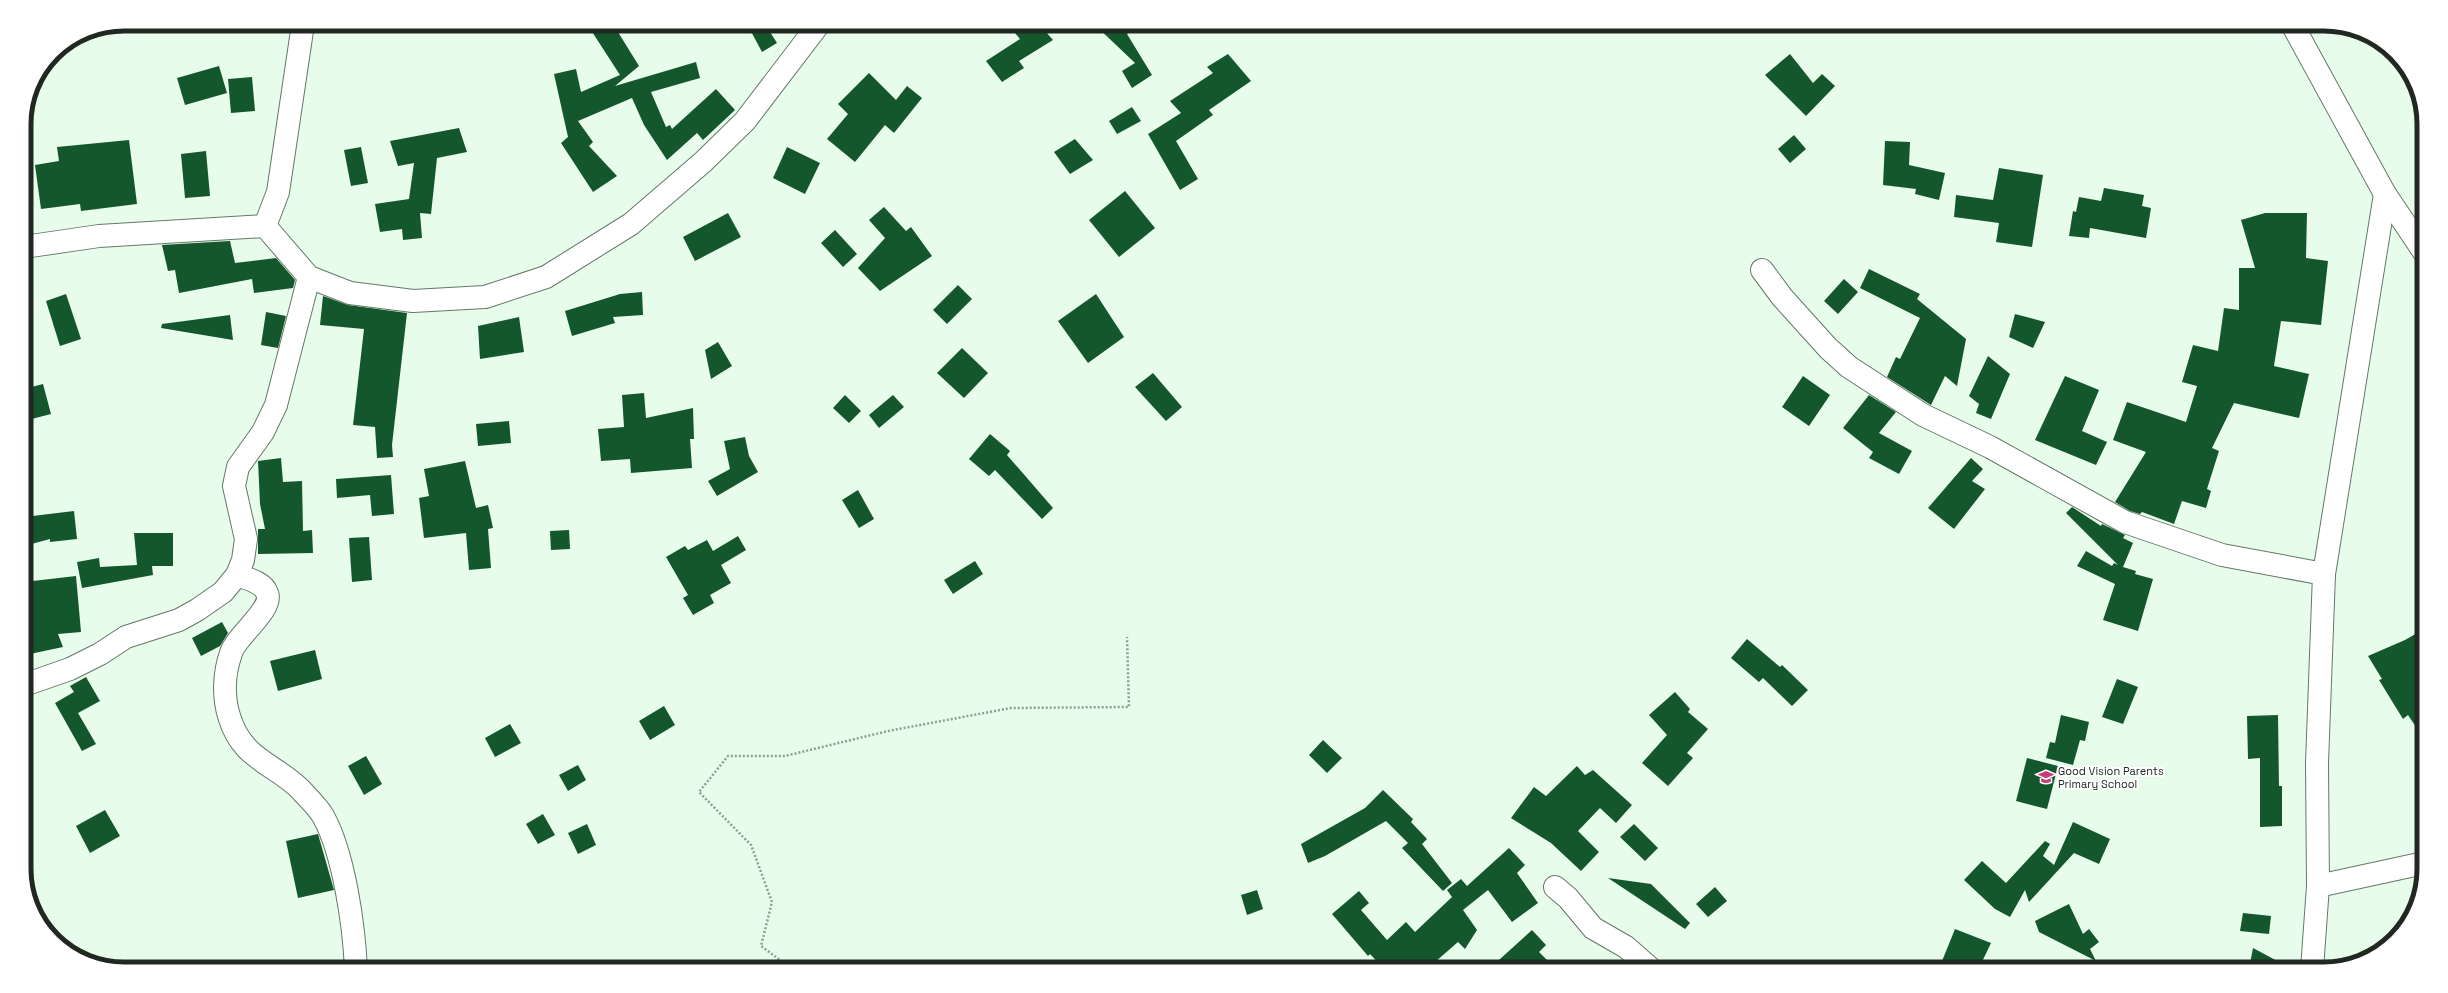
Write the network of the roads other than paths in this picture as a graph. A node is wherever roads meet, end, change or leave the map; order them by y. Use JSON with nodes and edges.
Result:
{"nodes":[{"id":1,"x":302,"y":31,"type":"edge"},
{"id":2,"x":814,"y":31,"type":"edge"},
{"id":3,"x":2296,"y":31,"type":"edge"},
{"id":4,"x":2385,"y":194,"type":"junction"},
{"id":5,"x":2416,"y":222,"type":"edge"},
{"id":6,"x":265,"y":226,"type":"junction"},
{"id":7,"x":31,"y":246,"type":"edge"},
{"id":8,"x":1762,"y":270,"type":"dead end"},
{"id":9,"x":309,"y":277,"type":"junction"},
{"id":10,"x":2324,"y":574,"type":"junction"},
{"id":11,"x":237,"y":575,"type":"junction"},
{"id":12,"x":31,"y":683,"type":"edge"},
{"id":13,"x":2417,"y":865,"type":"edge"},
{"id":14,"x":2318,"y":886,"type":"junction"},
{"id":15,"x":1555,"y":887,"type":"dead end"},
{"id":16,"x":356,"y":962,"type":"edge"},
{"id":17,"x":1643,"y":962,"type":"edge"},
{"id":18,"x":2313,"y":962,"type":"edge"}],
"edges":[{"from":1,"to":6,"type":"street"},
{"from":2,"to":9,"type":"street"},
{"from":3,"to":4,"type":"street"},
{"from":4,"to":5,"type":"street"},
{"from":4,"to":10,"type":"street"},
{"from":6,"to":7,"type":"street"},
{"from":6,"to":9,"type":"street"},
{"from":8,"to":10,"type":"street"},
{"from":9,"to":11,"type":"street"},
{"from":10,"to":14,"type":"street"},
{"from":11,"to":12,"type":"street"},
{"from":11,"to":16,"type":"street"},
{"from":13,"to":14,"type":"street"},
{"from":14,"to":18,"type":"street"},
{"from":15,"to":17,"type":"street"}]}
